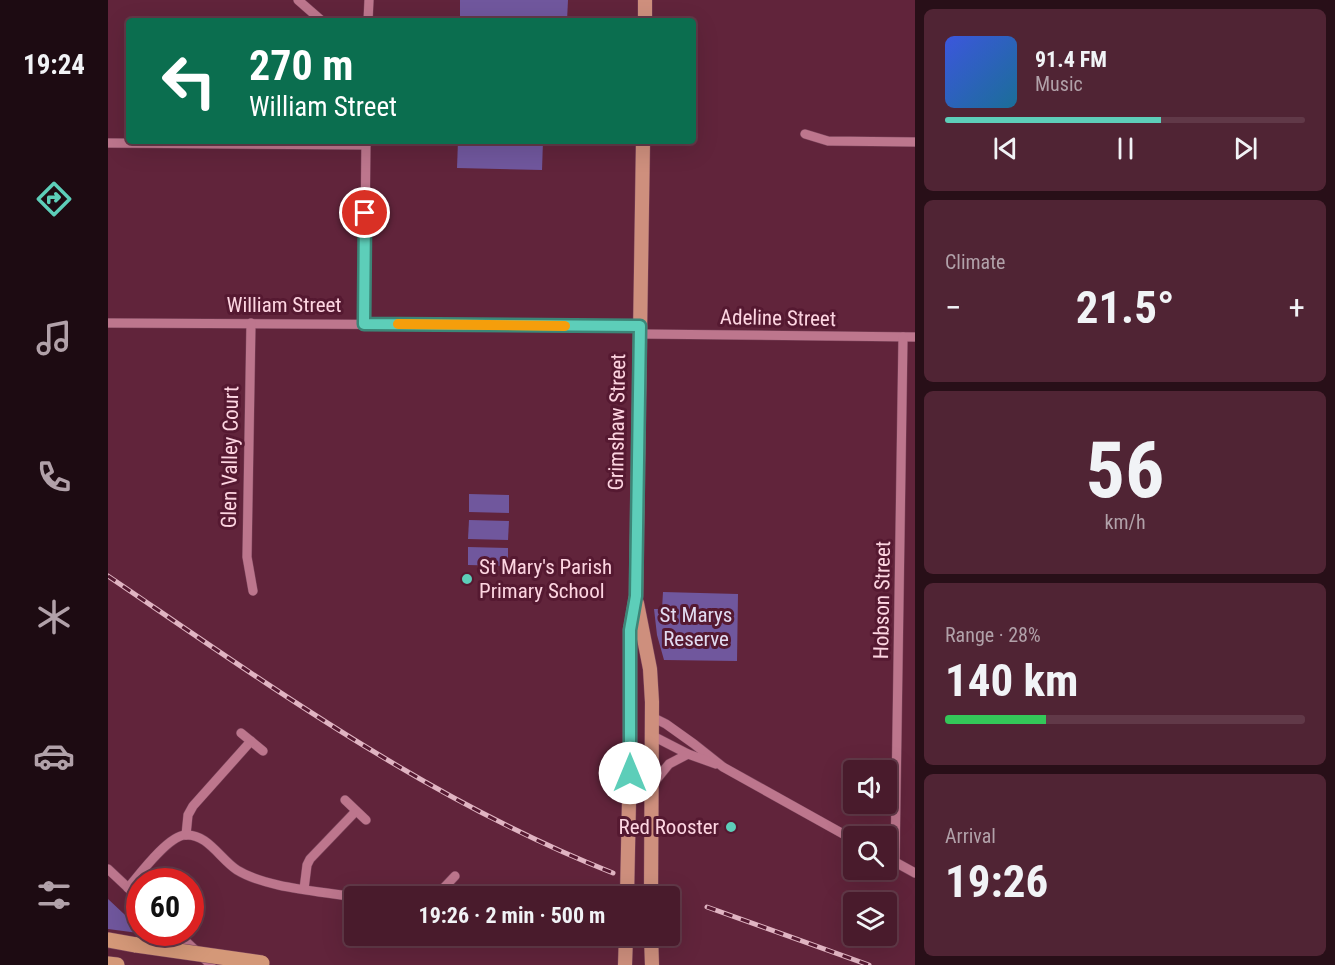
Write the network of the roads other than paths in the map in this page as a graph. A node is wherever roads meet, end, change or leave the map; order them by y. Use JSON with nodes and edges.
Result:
{"nodes":[{"id":1,"x":298,"y":0,"type":"edge"},
{"id":2,"x":369,"y":0,"type":"edge"},
{"id":3,"x":645,"y":0,"type":"edge"},
{"id":4,"x":319,"y":18,"type":"edge"},
{"id":5,"x":368,"y":18,"type":"edge"},
{"id":6,"x":645,"y":18,"type":"edge"},
{"id":7,"x":805,"y":134,"type":"dead end"},
{"id":8,"x":915,"y":142,"type":"edge"},
{"id":9,"x":108,"y":143,"type":"edge"},
{"id":10,"x":126,"y":143,"type":"edge"},
{"id":11,"x":366,"y":144,"type":"edge"},
{"id":12,"x":643,"y":144,"type":"edge"},
{"id":13,"x":108,"y":322,"type":"edge"},
{"id":14,"x":251,"y":323,"type":"junction"},
{"id":15,"x":364,"y":324,"type":"junction"},
{"id":16,"x":640,"y":330,"type":"junction"},
{"id":17,"x":903,"y":337,"type":"junction"},
{"id":18,"x":915,"y":337,"type":"edge"},
{"id":19,"x":253,"y":591,"type":"dead end"},
{"id":20,"x":636,"y":596,"type":"junction"},
{"id":21,"x":630,"y":716,"type":"junction"},
{"id":22,"x":652,"y":717,"type":"junction"},
{"id":23,"x":241,"y":732,"type":"dead end"},
{"id":24,"x":651,"y":735,"type":"junction"},
{"id":25,"x":251,"y":741,"type":"junction"},
{"id":26,"x":263,"y":751,"type":"dead end"},
{"id":27,"x":688,"y":754,"type":"junction"},
{"id":28,"x":723,"y":767,"type":"junction"},
{"id":29,"x":651,"y":786,"type":"junction"},
{"id":30,"x":345,"y":800,"type":"dead end"},
{"id":31,"x":356,"y":811,"type":"junction"},
{"id":32,"x":366,"y":820,"type":"dead end"},
{"id":33,"x":892,"y":826,"type":"edge"},
{"id":34,"x":843,"y":834,"type":"edge"},
{"id":35,"x":186,"y":835,"type":"junction"},
{"id":36,"x":897,"y":863,"type":"edge"},
{"id":37,"x":146,"y":868,"type":"edge"},
{"id":38,"x":108,"y":869,"type":"edge"},
{"id":39,"x":915,"y":873,"type":"edge"},
{"id":40,"x":454,"y":876,"type":"dead end"},
{"id":41,"x":126,"y":886,"type":"edge"},
{"id":42,"x":445,"y":886,"type":"edge"},
{"id":43,"x":627,"y":886,"type":"edge"},
{"id":44,"x":651,"y":886,"type":"edge"},
{"id":45,"x":304,"y":889,"type":"junction"},
{"id":46,"x":344,"y":895,"type":"edge"},
{"id":47,"x":108,"y":940,"type":"edge"},
{"id":48,"x":191,"y":946,"type":"edge"},
{"id":49,"x":626,"y":946,"type":"edge"},
{"id":50,"x":651,"y":946,"type":"edge"},
{"id":51,"x":108,"y":964,"type":"edge"},
{"id":52,"x":268,"y":964,"type":"edge"},
{"id":53,"x":117,"y":965,"type":"edge"},
{"id":54,"x":211,"y":965,"type":"edge"},
{"id":55,"x":625,"y":965,"type":"edge"},
{"id":56,"x":652,"y":965,"type":"edge"}],
"edges":[{"from":1,"to":4,"type":"street"},
{"from":2,"to":5,"type":"street"},
{"from":3,"to":6,"type":"main road"},
{"from":7,"to":8,"type":"street"},
{"from":9,"to":10,"type":"street"},
{"from":11,"to":15,"type":"street"},
{"from":12,"to":16,"type":"main road","name":"Grimshaw Street"},
{"from":13,"to":14,"type":"street","name":"William Street"},
{"from":14,"to":15,"type":"street","name":"William Street"},
{"from":14,"to":19,"type":"street","name":"Glen Valley Court"},
{"from":15,"to":16,"type":"street","name":"William Street"},
{"from":16,"to":17,"type":"street","name":"Adeline Street"},
{"from":16,"to":20,"type":"main road","name":"Grimshaw Street"},
{"from":17,"to":18,"type":"street","name":"Adeline Street"},
{"from":17,"to":33,"type":"street","name":"Hobson Street"},
{"from":20,"to":21,"type":"main road","name":"Grimshaw Street"},
{"from":20,"to":22,"type":"main road","name":"Grimshaw Street"},
{"from":21,"to":22,"type":"main road"},
{"from":21,"to":24,"type":"main road"},
{"from":21,"to":43,"type":"main road","name":"Grimshaw Street"},
{"from":22,"to":24,"type":"main road","name":"Grimshaw Street"},
{"from":22,"to":28,"type":"street"},
{"from":23,"to":25,"type":"street"},
{"from":24,"to":27,"type":"street"},
{"from":24,"to":29,"type":"main road","name":"Grimshaw Street"},
{"from":25,"to":26,"type":"street"},
{"from":25,"to":35,"type":"street"},
{"from":27,"to":28,"type":"street"},
{"from":27,"to":29,"type":"street"},
{"from":28,"to":34,"type":"street"},
{"from":29,"to":44,"type":"main road","name":"Grimshaw Street"},
{"from":30,"to":31,"type":"street"},
{"from":31,"to":32,"type":"street"},
{"from":31,"to":45,"type":"street"},
{"from":35,"to":37,"type":"street"},
{"from":35,"to":45,"type":"street"},
{"from":36,"to":39,"type":"street"},
{"from":38,"to":41,"type":"street"},
{"from":40,"to":42,"type":"street"},
{"from":45,"to":46,"type":"street"},
{"from":47,"to":52,"type":"highway","bridge":true},
{"from":48,"to":54,"type":"street"},
{"from":49,"to":55,"type":"main road"},
{"from":50,"to":56,"type":"main road"},
{"from":51,"to":53,"type":"highway"}]}
